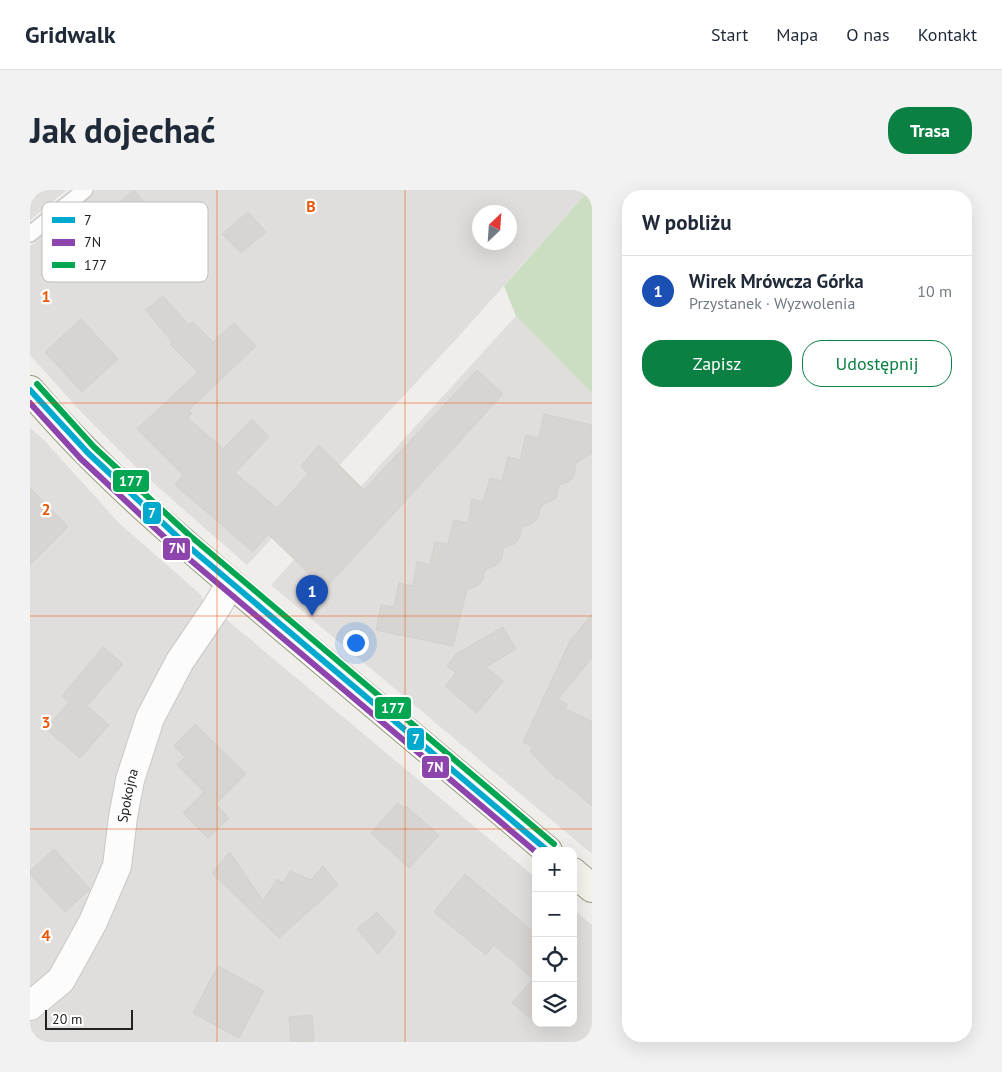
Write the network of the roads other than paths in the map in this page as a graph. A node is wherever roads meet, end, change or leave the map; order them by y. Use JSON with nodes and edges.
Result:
{"nodes":[{"id":1,"x":85,"y":190,"type":"edge"},
{"id":2,"x":70,"y":202,"type":"edge"},
{"id":3,"x":42,"y":224,"type":"edge"},
{"id":4,"x":30,"y":234,"type":"edge"},
{"id":5,"x":30,"y":390,"type":"edge"},
{"id":6,"x":231,"y":583,"type":"junction"},
{"id":7,"x":543,"y":847,"type":"edge"},
{"id":8,"x":577,"y":875,"type":"edge"},
{"id":9,"x":592,"y":888,"type":"edge"},
{"id":10,"x":30,"y":1006,"type":"edge"}],
"edges":[{"from":1,"to":2,"type":"lane"},
{"from":3,"to":4,"type":"lane"},
{"from":5,"to":6,"type":"street"},
{"from":6,"to":7,"type":"street"},
{"from":6,"to":10,"type":"street","name":"Spokojna"},
{"from":8,"to":9,"type":"street"}]}
